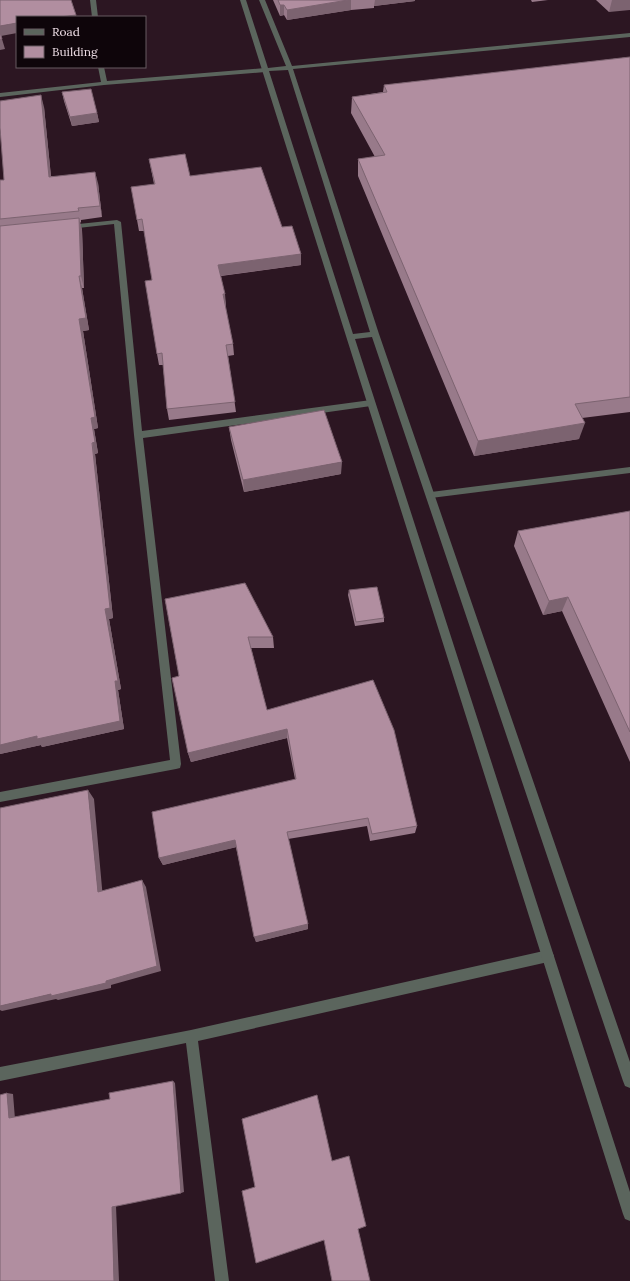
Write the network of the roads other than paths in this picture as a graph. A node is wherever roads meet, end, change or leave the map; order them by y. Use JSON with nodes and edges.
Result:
{"nodes":[{"id":1,"x":93,"y":0,"type":"edge"},
{"id":2,"x":243,"y":0,"type":"edge"},
{"id":3,"x":262,"y":0,"type":"edge"},
{"id":4,"x":95,"y":16,"type":"edge"},
{"id":5,"x":630,"y":35,"type":"edge"},
{"id":6,"x":101,"y":68,"type":"edge"},
{"id":7,"x":290,"y":68,"type":"junction"},
{"id":8,"x":265,"y":70,"type":"junction"},
{"id":9,"x":104,"y":83,"type":"junction"},
{"id":10,"x":0,"y":95,"type":"edge"},
{"id":11,"x":62,"y":228,"type":"edge"},
{"id":12,"x":375,"y":334,"type":"junction"},
{"id":13,"x":350,"y":338,"type":"junction"},
{"id":14,"x":371,"y":403,"type":"junction"},
{"id":15,"x":138,"y":435,"type":"junction"},
{"id":16,"x":630,"y":470,"type":"edge"},
{"id":17,"x":431,"y":495,"type":"junction"},
{"id":18,"x":0,"y":797,"type":"edge"},
{"id":19,"x":548,"y":956,"type":"junction"},
{"id":20,"x":191,"y":1036,"type":"junction"},
{"id":21,"x":0,"y":1074,"type":"edge"},
{"id":22,"x":630,"y":1081,"type":"edge"},
{"id":23,"x":630,"y":1214,"type":"edge"},
{"id":24,"x":222,"y":1281,"type":"edge"}],
"edges":[{"from":1,"to":4,"type":"street"},
{"from":2,"to":8,"type":"street"},
{"from":3,"to":7,"type":"street"},
{"from":5,"to":7,"type":"street"},
{"from":6,"to":9,"type":"street"},
{"from":7,"to":8,"type":"street"},
{"from":7,"to":12,"type":"street"},
{"from":8,"to":9,"type":"street"},
{"from":8,"to":13,"type":"street"},
{"from":9,"to":10,"type":"street"},
{"from":11,"to":15,"type":"street"},
{"from":12,"to":13,"type":"street"},
{"from":12,"to":17,"type":"street"},
{"from":13,"to":14,"type":"street"},
{"from":14,"to":15,"type":"street"},
{"from":14,"to":19,"type":"street"},
{"from":15,"to":18,"type":"street"},
{"from":16,"to":17,"type":"street"},
{"from":17,"to":22,"type":"street"},
{"from":19,"to":20,"type":"street"},
{"from":19,"to":23,"type":"street"},
{"from":20,"to":21,"type":"street"},
{"from":20,"to":24,"type":"street"}]}
